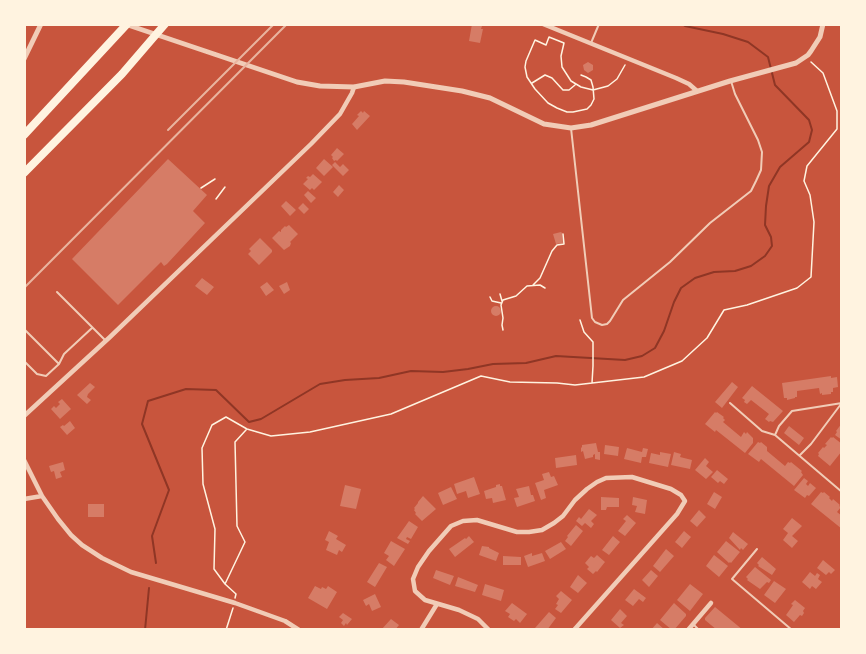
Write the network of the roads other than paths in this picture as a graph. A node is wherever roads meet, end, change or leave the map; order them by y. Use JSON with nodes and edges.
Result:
{"nodes":[{"id":1,"x":41,"y":24,"type":"edge"},
{"id":2,"x":125,"y":24,"type":"edge"},
{"id":3,"x":165,"y":24,"type":"edge"},
{"id":4,"x":543,"y":24,"type":"edge"},
{"id":5,"x":598,"y":24,"type":"edge"},
{"id":6,"x":823,"y":24,"type":"edge"},
{"id":7,"x":591,"y":44,"type":"junction"},
{"id":8,"x":24,"y":59,"type":"edge"},
{"id":9,"x":730,"y":81,"type":"junction"},
{"id":10,"x":354,"y":87,"type":"junction"},
{"id":11,"x":697,"y":91,"type":"junction"},
{"id":12,"x":571,"y":128,"type":"junction"},
{"id":13,"x":24,"y":135,"type":"edge"},
{"id":14,"x":24,"y":172,"type":"edge"},
{"id":15,"x":57,"y":292,"type":"dead end"},
{"id":16,"x":92,"y":328,"type":"junction"},
{"id":17,"x":24,"y":329,"type":"edge"},
{"id":18,"x":106,"y":341,"type":"junction"},
{"id":19,"x":24,"y":361,"type":"edge"},
{"id":20,"x":59,"y":364,"type":"junction"},
{"id":21,"x":730,"y":403,"type":"dead end"},
{"id":22,"x":842,"y":403,"type":"edge"},
{"id":23,"x":24,"y":416,"type":"edge"},
{"id":24,"x":774,"y":435,"type":"junction"},
{"id":25,"x":800,"y":455,"type":"junction"},
{"id":26,"x":24,"y":460,"type":"edge"},
{"id":27,"x":842,"y":492,"type":"edge"},
{"id":28,"x":42,"y":496,"type":"junction"},
{"id":29,"x":24,"y":499,"type":"edge"},
{"id":30,"x":757,"y":549,"type":"dead end"},
{"id":31,"x":711,"y":603,"type":"dead end"},
{"id":32,"x":436,"y":604,"type":"junction"},
{"id":33,"x":693,"y":624,"type":"junction"},
{"id":34,"x":299,"y":630,"type":"edge"},
{"id":35,"x":421,"y":630,"type":"edge"},
{"id":36,"x":489,"y":630,"type":"edge"},
{"id":37,"x":574,"y":630,"type":"edge"},
{"id":38,"x":688,"y":630,"type":"edge"},
{"id":39,"x":699,"y":630,"type":"edge"},
{"id":40,"x":792,"y":630,"type":"edge"}],
"edges":[{"from":1,"to":8,"type":"street"},
{"from":2,"to":10,"type":"street"},
{"from":2,"to":13,"type":"highway"},
{"from":3,"to":14,"type":"highway"},
{"from":4,"to":7,"type":"street"},
{"from":5,"to":7,"type":"lane"},
{"from":6,"to":9,"type":"street"},
{"from":7,"to":11,"type":"street"},
{"from":9,"to":11,"type":"street"},
{"from":9,"to":12,"type":"lane"},
{"from":10,"to":12,"type":"street"},
{"from":10,"to":18,"type":"street"},
{"from":11,"to":12,"type":"street"},
{"from":15,"to":16,"type":"lane"},
{"from":16,"to":18,"type":"lane"},
{"from":16,"to":20,"type":"lane"},
{"from":17,"to":20,"type":"lane"},
{"from":18,"to":23,"type":"street"},
{"from":19,"to":20,"type":"lane"},
{"from":21,"to":24,"type":"lane"},
{"from":22,"to":24,"type":"lane"},
{"from":22,"to":25,"type":"lane"},
{"from":24,"to":25,"type":"lane"},
{"from":25,"to":27,"type":"lane"},
{"from":26,"to":28,"type":"street"},
{"from":28,"to":29,"type":"street"},
{"from":28,"to":34,"type":"street"},
{"from":30,"to":40,"type":"lane"},
{"from":31,"to":33,"type":"street"},
{"from":32,"to":35,"type":"street"},
{"from":32,"to":36,"type":"street"},
{"from":32,"to":37,"type":"street"},
{"from":33,"to":38,"type":"street"},
{"from":33,"to":39,"type":"lane"}]}
